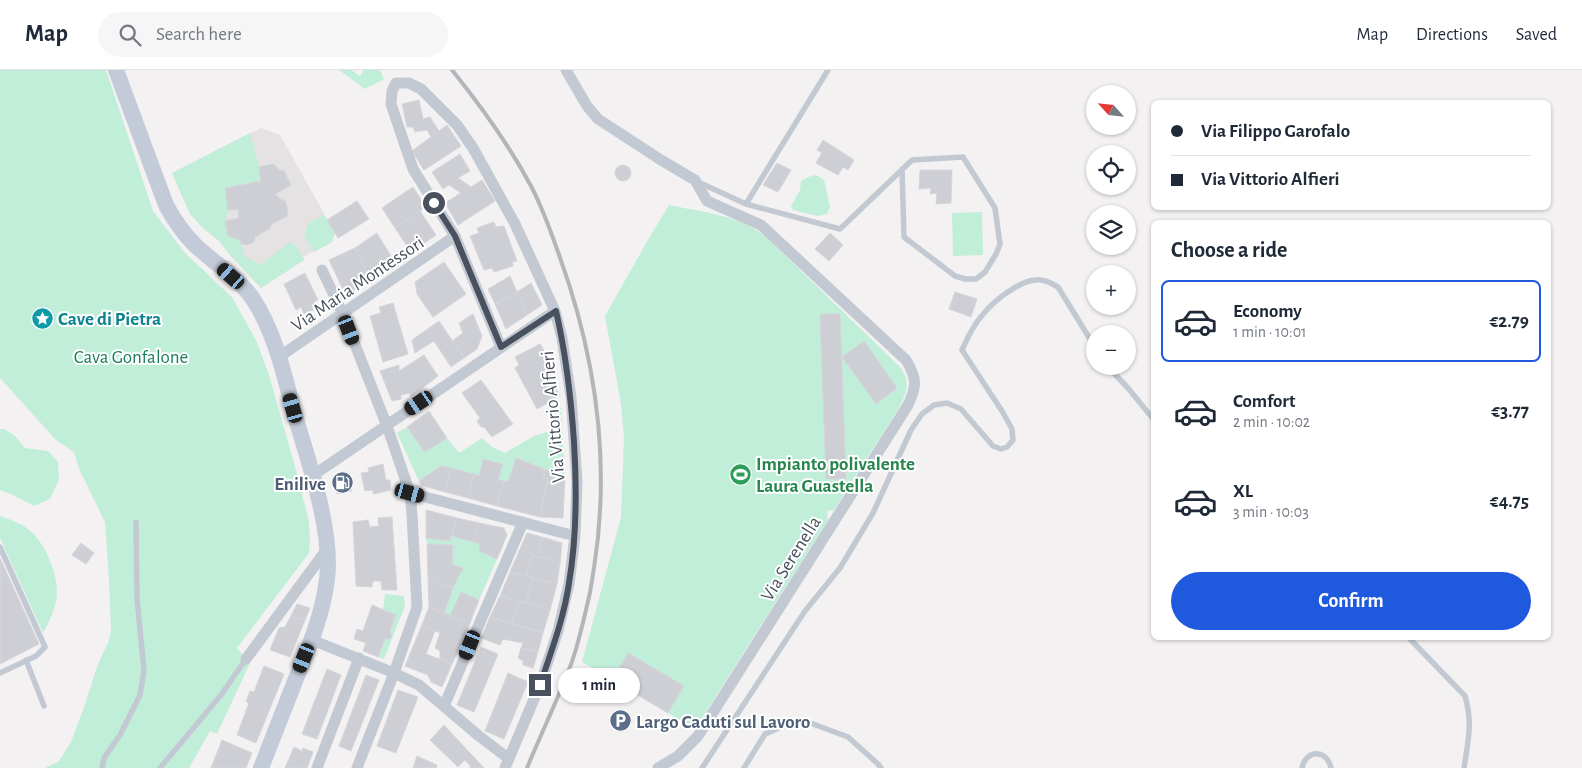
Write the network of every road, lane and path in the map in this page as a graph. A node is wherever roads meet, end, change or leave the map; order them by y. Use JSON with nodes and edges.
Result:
{"nodes":[{"id":1,"x":116,"y":70,"type":"edge"},
{"id":2,"x":566,"y":70,"type":"edge"},
{"id":3,"x":828,"y":70,"type":"edge"},
{"id":4,"x":902,"y":169,"type":"junction"},
{"id":5,"x":695,"y":180,"type":"junction"},
{"id":6,"x":746,"y":204,"type":"junction"},
{"id":7,"x":455,"y":236,"type":"junction"},
{"id":8,"x":322,"y":270,"type":"dead end"},
{"id":9,"x":556,"y":311,"type":"junction"},
{"id":10,"x":343,"y":314,"type":"junction"},
{"id":11,"x":1086,"y":332,"type":"edge"},
{"id":12,"x":501,"y":347,"type":"junction"},
{"id":13,"x":279,"y":357,"type":"junction"},
{"id":14,"x":1116,"y":375,"type":"edge"},
{"id":15,"x":1151,"y":416,"type":"edge"},
{"id":16,"x":387,"y":426,"type":"junction"},
{"id":17,"x":312,"y":476,"type":"junction"},
{"id":18,"x":410,"y":493,"type":"junction"},
{"id":19,"x":136,"y":522,"type":"dead end"},
{"id":20,"x":523,"y":522,"type":"junction"},
{"id":21,"x":576,"y":536,"type":"junction"},
{"id":22,"x":0,"y":547,"type":"edge"},
{"id":23,"x":327,"y":549,"type":"junction"},
{"id":24,"x":312,"y":640,"type":"junction"},
{"id":25,"x":1411,"y":640,"type":"edge"},
{"id":26,"x":246,"y":658,"type":"joint"},
{"id":27,"x":359,"y":658,"type":"junction"},
{"id":28,"x":26,"y":660,"type":"junction"},
{"id":29,"x":0,"y":673,"type":"edge"},
{"id":30,"x":394,"y":673,"type":"junction"},
{"id":31,"x":44,"y":706,"type":"dead end"},
{"id":32,"x":444,"y":706,"type":"junction"},
{"id":33,"x":507,"y":764,"type":"edge"},
{"id":34,"x":102,"y":768,"type":"edge"},
{"id":35,"x":160,"y":768,"type":"edge"},
{"id":36,"x":261,"y":768,"type":"edge"},
{"id":37,"x":317,"y":768,"type":"edge"},
{"id":38,"x":357,"y":768,"type":"edge"},
{"id":39,"x":658,"y":768,"type":"edge"},
{"id":40,"x":702,"y":768,"type":"edge"},
{"id":41,"x":744,"y":768,"type":"edge"},
{"id":42,"x":881,"y":768,"type":"edge"},
{"id":43,"x":1302,"y":768,"type":"edge"},
{"id":44,"x":1331,"y":768,"type":"edge"},
{"id":45,"x":1464,"y":768,"type":"edge"}],
"edges":[{"from":1,"to":13,"type":"main road"},
{"from":2,"to":5,"type":"street"},
{"from":3,"to":6,"type":"lane"},
{"from":4,"to":4,"type":"lane"},
{"from":4,"to":6,"type":"lane"},
{"from":5,"to":6,"type":"lane"},
{"from":5,"to":39,"type":"street","name":"Via Serenella"},
{"from":7,"to":9,"type":"street","name":"Via Vittorio Alfieri"},
{"from":7,"to":10,"type":"street","name":"Via Maria Montessori"},
{"from":7,"to":12,"type":"street"},
{"from":8,"to":10,"type":"street"},
{"from":9,"to":12,"type":"street"},
{"from":9,"to":21,"type":"street","name":"Via Vittorio Alfieri"},
{"from":10,"to":13,"type":"street","name":"Via Maria Montessori"},
{"from":10,"to":16,"type":"street"},
{"from":11,"to":40,"type":"lane"},
{"from":12,"to":16,"type":"street"},
{"from":13,"to":17,"type":"main road"},
{"from":14,"to":15,"type":"lane"},
{"from":16,"to":17,"type":"street"},
{"from":16,"to":18,"type":"street"},
{"from":17,"to":23,"type":"main road"},
{"from":18,"to":20,"type":"street"},
{"from":18,"to":30,"type":"street"},
{"from":19,"to":34,"type":"lane"},
{"from":20,"to":21,"type":"street"},
{"from":20,"to":32,"type":"street"},
{"from":21,"to":33,"type":"street","name":"Via Vittorio Alfieri"},
{"from":22,"to":28,"type":"lane"},
{"from":23,"to":24,"type":"main road"},
{"from":23,"to":26,"type":"street"},
{"from":24,"to":27,"type":"street"},
{"from":24,"to":36,"type":"main road"},
{"from":25,"to":45,"type":"lane"},
{"from":26,"to":35,"type":"lane"},
{"from":27,"to":30,"type":"street"},
{"from":27,"to":37,"type":"street"},
{"from":28,"to":29,"type":"lane"},
{"from":28,"to":31,"type":"lane"},
{"from":30,"to":32,"type":"street"},
{"from":30,"to":38,"type":"street"},
{"from":32,"to":33,"type":"street"},
{"from":41,"to":42,"type":"lane"},
{"from":43,"to":44,"type":"lane"}]}
